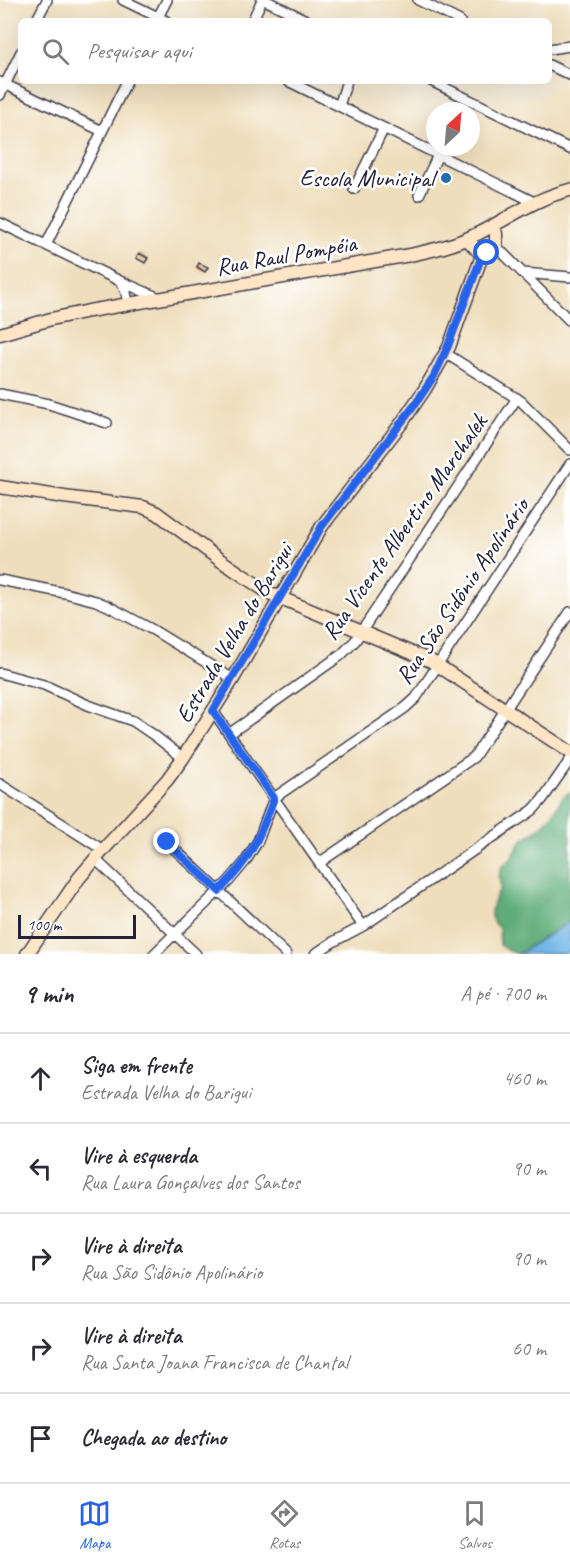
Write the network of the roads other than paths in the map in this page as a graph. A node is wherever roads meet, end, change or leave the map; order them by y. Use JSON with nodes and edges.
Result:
{"nodes":[{"id":1,"x":47,"y":0,"type":"edge"},
{"id":2,"x":123,"y":0,"type":"edge"},
{"id":3,"x":167,"y":0,"type":"edge"},
{"id":4,"x":264,"y":0,"type":"edge"},
{"id":5,"x":418,"y":0,"type":"edge"},
{"id":6,"x":38,"y":18,"type":"edge"},
{"id":7,"x":156,"y":18,"type":"edge"},
{"id":8,"x":161,"y":18,"type":"edge"},
{"id":9,"x":254,"y":18,"type":"edge"},
{"id":10,"x":302,"y":18,"type":"edge"},
{"id":11,"x":454,"y":18,"type":"edge"},
{"id":12,"x":570,"y":46,"type":"edge"},
{"id":13,"x":552,"y":49,"type":"edge"},
{"id":14,"x":18,"y":57,"type":"edge"},
{"id":15,"x":552,"y":66,"type":"edge"},
{"id":16,"x":570,"y":75,"type":"edge"},
{"id":17,"x":2,"y":83,"type":"edge"},
{"id":18,"x":126,"y":84,"type":"edge"},
{"id":19,"x":294,"y":84,"type":"edge"},
{"id":20,"x":346,"y":84,"type":"edge"},
{"id":21,"x":437,"y":84,"type":"edge"},
{"id":22,"x":0,"y":94,"type":"edge"},
{"id":23,"x":339,"y":106,"type":"junction"},
{"id":24,"x":384,"y":128,"type":"junction"},
{"id":25,"x":102,"y":131,"type":"junction"},
{"id":26,"x":426,"y":149,"type":"edge"},
{"id":27,"x":570,"y":149,"type":"edge"},
{"id":28,"x":438,"y":156,"type":"edge"},
{"id":29,"x":440,"y":156,"type":"edge"},
{"id":30,"x":354,"y":189,"type":"dead end"},
{"id":31,"x":570,"y":190,"type":"edge"},
{"id":32,"x":419,"y":195,"type":"dead end"},
{"id":33,"x":534,"y":202,"type":"junction"},
{"id":34,"x":0,"y":223,"type":"edge"},
{"id":35,"x":494,"y":225,"type":"junction"},
{"id":36,"x":466,"y":239,"type":"junction"},
{"id":37,"x":46,"y":245,"type":"junction"},
{"id":38,"x":495,"y":246,"type":"junction"},
{"id":39,"x":483,"y":253,"type":"junction"},
{"id":40,"x":522,"y":273,"type":"junction"},
{"id":41,"x":570,"y":277,"type":"edge"},
{"id":42,"x":120,"y":281,"type":"junction"},
{"id":43,"x":159,"y":298,"type":"junction"},
{"id":44,"x":128,"y":304,"type":"junction"},
{"id":45,"x":570,"y":321,"type":"edge"},
{"id":46,"x":1,"y":333,"type":"edge"},
{"id":47,"x":446,"y":353,"type":"junction"},
{"id":48,"x":0,"y":394,"type":"edge"},
{"id":49,"x":517,"y":398,"type":"junction"},
{"id":50,"x":107,"y":423,"type":"dead end"},
{"id":51,"x":570,"y":450,"type":"edge"},
{"id":52,"x":570,"y":464,"type":"edge"},
{"id":53,"x":0,"y":487,"type":"edge"},
{"id":54,"x":0,"y":580,"type":"edge"},
{"id":55,"x":279,"y":599,"type":"junction"},
{"id":56,"x":570,"y":612,"type":"edge"},
{"id":57,"x":361,"y":632,"type":"junction"},
{"id":58,"x":438,"y":665,"type":"junction"},
{"id":59,"x":0,"y":673,"type":"edge"},
{"id":60,"x":232,"y":679,"type":"junction"},
{"id":61,"x":506,"y":710,"type":"junction"},
{"id":62,"x":213,"y":711,"type":"junction"},
{"id":63,"x":229,"y":734,"type":"junction"},
{"id":64,"x":570,"y":752,"type":"edge"},
{"id":65,"x":183,"y":758,"type":"junction"},
{"id":66,"x":570,"y":760,"type":"edge"},
{"id":67,"x":0,"y":784,"type":"edge"},
{"id":68,"x":274,"y":798,"type":"junction"},
{"id":69,"x":167,"y":842,"type":"dead end"},
{"id":70,"x":99,"y":854,"type":"junction"},
{"id":71,"x":319,"y":863,"type":"junction"},
{"id":72,"x":219,"y":891,"type":"junction"},
{"id":73,"x":363,"y":926,"type":"junction"},
{"id":74,"x":174,"y":934,"type":"junction"},
{"id":75,"x":27,"y":954,"type":"edge"},
{"id":76,"x":153,"y":954,"type":"edge"},
{"id":77,"x":196,"y":954,"type":"edge"},
{"id":78,"x":286,"y":954,"type":"edge"},
{"id":79,"x":315,"y":954,"type":"edge"}],
"edges":[{"from":1,"to":6,"type":"street"},
{"from":2,"to":7,"type":"street"},
{"from":3,"to":8,"type":"street"},
{"from":4,"to":9,"type":"street"},
{"from":4,"to":10,"type":"street"},
{"from":5,"to":11,"type":"street"},
{"from":12,"to":13,"type":"street"},
{"from":14,"to":17,"type":"street"},
{"from":15,"to":16,"type":"street"},
{"from":17,"to":22,"type":"street"},
{"from":17,"to":25,"type":"street"},
{"from":18,"to":25,"type":"street"},
{"from":19,"to":23,"type":"street"},
{"from":20,"to":23,"type":"street"},
{"from":21,"to":27,"type":"street"},
{"from":23,"to":24,"type":"street"},
{"from":24,"to":26,"type":"street"},
{"from":24,"to":30,"type":"street"},
{"from":25,"to":37,"type":"street"},
{"from":28,"to":32,"type":"street"},
{"from":29,"to":33,"type":"street"},
{"from":31,"to":33,"type":"main road","name":"Rua Raul Pompéia"},
{"from":33,"to":35,"type":"main road","name":"Rua Raul Pompéia"},
{"from":34,"to":37,"type":"street"},
{"from":35,"to":36,"type":"main road","name":"Rua Raul Pompéia"},
{"from":35,"to":38,"type":"main road"},
{"from":36,"to":39,"type":"main road"},
{"from":36,"to":43,"type":"main road","name":"Rua Raul Pompéia"},
{"from":37,"to":42,"type":"street"},
{"from":38,"to":39,"type":"main road"},
{"from":38,"to":40,"type":"street"},
{"from":39,"to":47,"type":"main road","name":"Estrada Velha do Barigui"},
{"from":40,"to":41,"type":"street"},
{"from":40,"to":45,"type":"street"},
{"from":42,"to":43,"type":"street"},
{"from":42,"to":44,"type":"street"},
{"from":43,"to":44,"type":"main road","name":"Rua Raul Pompéia"},
{"from":44,"to":46,"type":"main road","name":"Rua Raul Pompéia"},
{"from":47,"to":49,"type":"street"},
{"from":47,"to":55,"type":"main road","name":"Estrada Velha do Barigui"},
{"from":48,"to":50,"type":"street"},
{"from":49,"to":51,"type":"street"},
{"from":49,"to":57,"type":"street","name":"Rua Vicente Albertino Marchalek"},
{"from":52,"to":58,"type":"street","name":"Rua São Sidônio Apolinário"},
{"from":53,"to":55,"type":"main road"},
{"from":54,"to":60,"type":"street"},
{"from":55,"to":57,"type":"main road"},
{"from":55,"to":60,"type":"main road","name":"Estrada Velha do Barigui"},
{"from":56,"to":61,"type":"street"},
{"from":57,"to":58,"type":"main road"},
{"from":57,"to":63,"type":"street","name":"Rua Vicente Albertino Marchalek"},
{"from":58,"to":61,"type":"main road"},
{"from":58,"to":68,"type":"street","name":"Rua São Sidônio Apolinário"},
{"from":59,"to":65,"type":"street"},
{"from":60,"to":62,"type":"main road","name":"Estrada Velha do Barigui"},
{"from":61,"to":64,"type":"main road"},
{"from":61,"to":71,"type":"street"},
{"from":62,"to":63,"type":"street"},
{"from":62,"to":65,"type":"main road","name":"Estrada Velha do Barigui"},
{"from":63,"to":68,"type":"street"},
{"from":65,"to":70,"type":"main road","name":"Estrada Velha do Barigui"},
{"from":66,"to":73,"type":"street"},
{"from":67,"to":70,"type":"street"},
{"from":68,"to":71,"type":"street"},
{"from":68,"to":72,"type":"street"},
{"from":69,"to":72,"type":"street"},
{"from":70,"to":74,"type":"street"},
{"from":70,"to":75,"type":"main road","name":"Estrada Velha do Barigui"},
{"from":71,"to":73,"type":"street"},
{"from":72,"to":74,"type":"street"},
{"from":72,"to":78,"type":"street"},
{"from":73,"to":79,"type":"street"},
{"from":74,"to":76,"type":"street"},
{"from":74,"to":77,"type":"street"}]}
